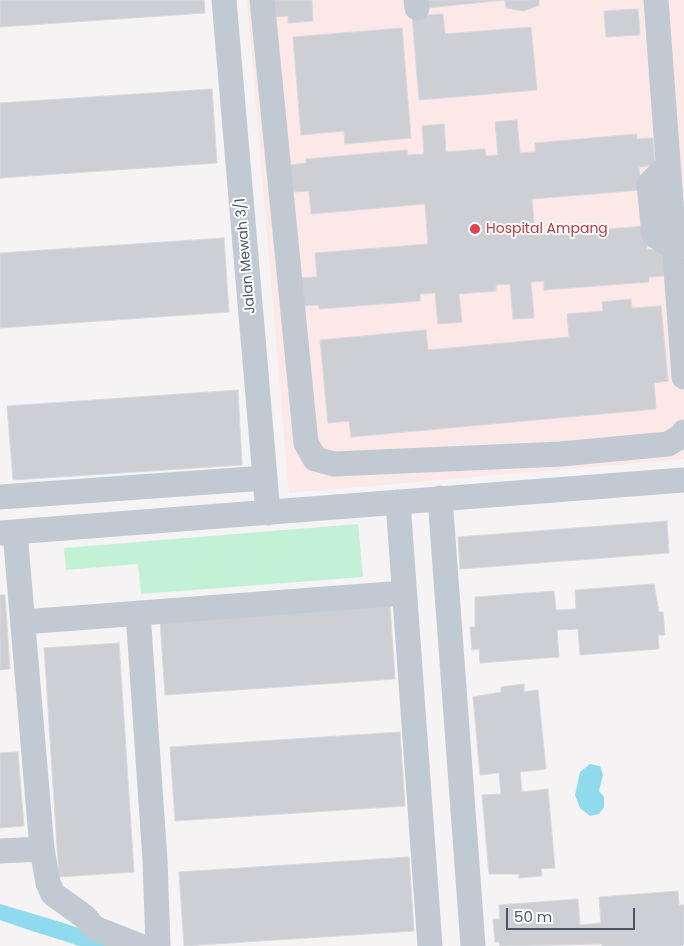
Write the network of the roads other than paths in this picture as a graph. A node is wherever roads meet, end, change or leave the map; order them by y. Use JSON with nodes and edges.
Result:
{"nodes":[{"id":1,"x":224,"y":0,"type":"edge"},
{"id":2,"x":262,"y":0,"type":"edge"},
{"id":3,"x":656,"y":0,"type":"edge"},
{"id":4,"x":679,"y":246,"type":"edge"},
{"id":5,"x":684,"y":377,"type":"edge"},
{"id":6,"x":684,"y":432,"type":"edge"},
{"id":7,"x":561,"y":454,"type":"junction"},
{"id":8,"x":265,"y":478,"type":"junction"},
{"id":9,"x":684,"y":480,"type":"edge"},
{"id":10,"x":563,"y":489,"type":"junction"},
{"id":11,"x":0,"y":497,"type":"edge"},
{"id":12,"x":440,"y":498,"type":"junction"},
{"id":13,"x":398,"y":502,"type":"junction"},
{"id":14,"x":268,"y":513,"type":"junction"},
{"id":15,"x":8,"y":533,"type":"edge"},
{"id":16,"x":9,"y":566,"type":"edge"},
{"id":17,"x":404,"y":593,"type":"junction"},
{"id":18,"x":138,"y":613,"type":"junction"},
{"id":19,"x":23,"y":622,"type":"junction"},
{"id":20,"x":42,"y":848,"type":"junction"},
{"id":21,"x":0,"y":851,"type":"edge"},
{"id":22,"x":90,"y":937,"type":"edge"},
{"id":23,"x":140,"y":946,"type":"edge"},
{"id":24,"x":158,"y":946,"type":"edge"},
{"id":25,"x":430,"y":946,"type":"edge"},
{"id":26,"x":473,"y":946,"type":"edge"}],
"edges":[{"from":1,"to":8,"type":"street","name":"Jalan Mewah 3/1"},
{"from":2,"to":7,"type":"street"},
{"from":3,"to":4,"type":"street"},
{"from":4,"to":5,"type":"street"},
{"from":6,"to":7,"type":"street"},
{"from":7,"to":10,"type":"street"},
{"from":8,"to":11,"type":"street"},
{"from":8,"to":14,"type":"street","name":"Jalan Mewah 3/1"},
{"from":9,"to":10,"type":"street"},
{"from":10,"to":12,"type":"street"},
{"from":12,"to":13,"type":"street"},
{"from":12,"to":26,"type":"street"},
{"from":13,"to":14,"type":"street"},
{"from":13,"to":17,"type":"street"},
{"from":14,"to":15,"type":"street"},
{"from":15,"to":16,"type":"street"},
{"from":16,"to":19,"type":"street"},
{"from":17,"to":18,"type":"street"},
{"from":17,"to":25,"type":"street"},
{"from":18,"to":19,"type":"street"},
{"from":18,"to":24,"type":"street"},
{"from":19,"to":20,"type":"street"},
{"from":20,"to":21,"type":"street"},
{"from":20,"to":22,"type":"street"},
{"from":22,"to":23,"type":"street"}]}
